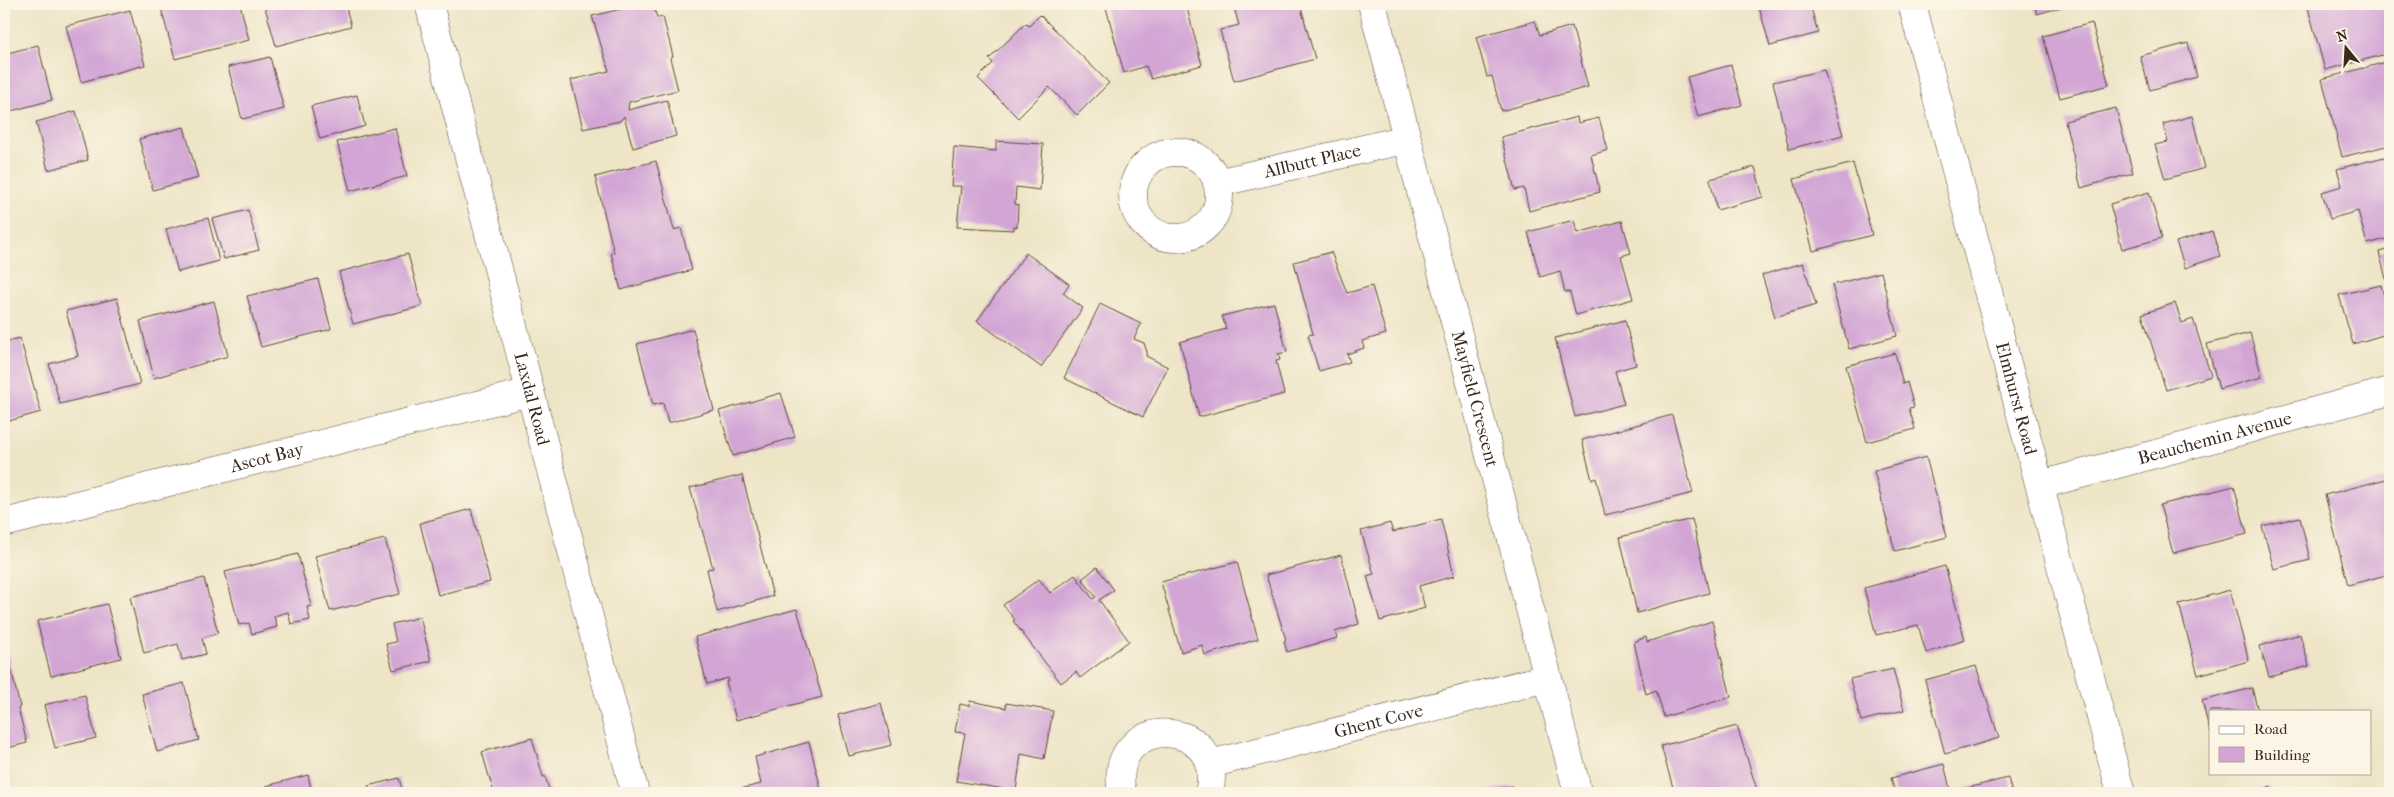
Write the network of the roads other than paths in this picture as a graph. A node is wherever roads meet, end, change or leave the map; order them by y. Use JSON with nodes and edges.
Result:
{"nodes":[{"id":1,"x":429,"y":4,"type":"edge"},
{"id":2,"x":1372,"y":4,"type":"edge"},
{"id":3,"x":1912,"y":4,"type":"edge"},
{"id":4,"x":1407,"y":139,"type":"junction"},
{"id":5,"x":1217,"y":183,"type":"dead end"},
{"id":6,"x":2390,"y":391,"type":"edge"},
{"id":7,"x":530,"y":392,"type":"junction"},
{"id":8,"x":2040,"y":484,"type":"junction"},
{"id":9,"x":4,"y":523,"type":"edge"},
{"id":10,"x":1547,"y":678,"type":"junction"},
{"id":11,"x":1210,"y":764,"type":"junction"},
{"id":12,"x":635,"y":793,"type":"edge"},
{"id":13,"x":1122,"y":793,"type":"edge"},
{"id":14,"x":1209,"y":793,"type":"edge"},
{"id":15,"x":1578,"y":793,"type":"edge"},
{"id":16,"x":2121,"y":793,"type":"edge"}],
"edges":[{"from":1,"to":7,"type":"street","name":"Laxdal Road"},
{"from":2,"to":4,"type":"street","name":"Mayfield Crescent"},
{"from":3,"to":8,"type":"street","name":"Elmhurst Road"},
{"from":4,"to":5,"type":"street","name":"Allbutt Place"},
{"from":4,"to":10,"type":"street","name":"Mayfield Crescent"},
{"from":6,"to":8,"type":"street","name":"Beauchemin Avenue"},
{"from":7,"to":9,"type":"street","name":"Ascot Bay"},
{"from":7,"to":12,"type":"street","name":"Laxdal Road"},
{"from":8,"to":16,"type":"street","name":"Elmhurst Road"},
{"from":10,"to":11,"type":"street","name":"Ghent Cove"},
{"from":10,"to":15,"type":"street","name":"Mayfield Crescent"},
{"from":11,"to":13,"type":"street"},
{"from":11,"to":14,"type":"street"}]}
